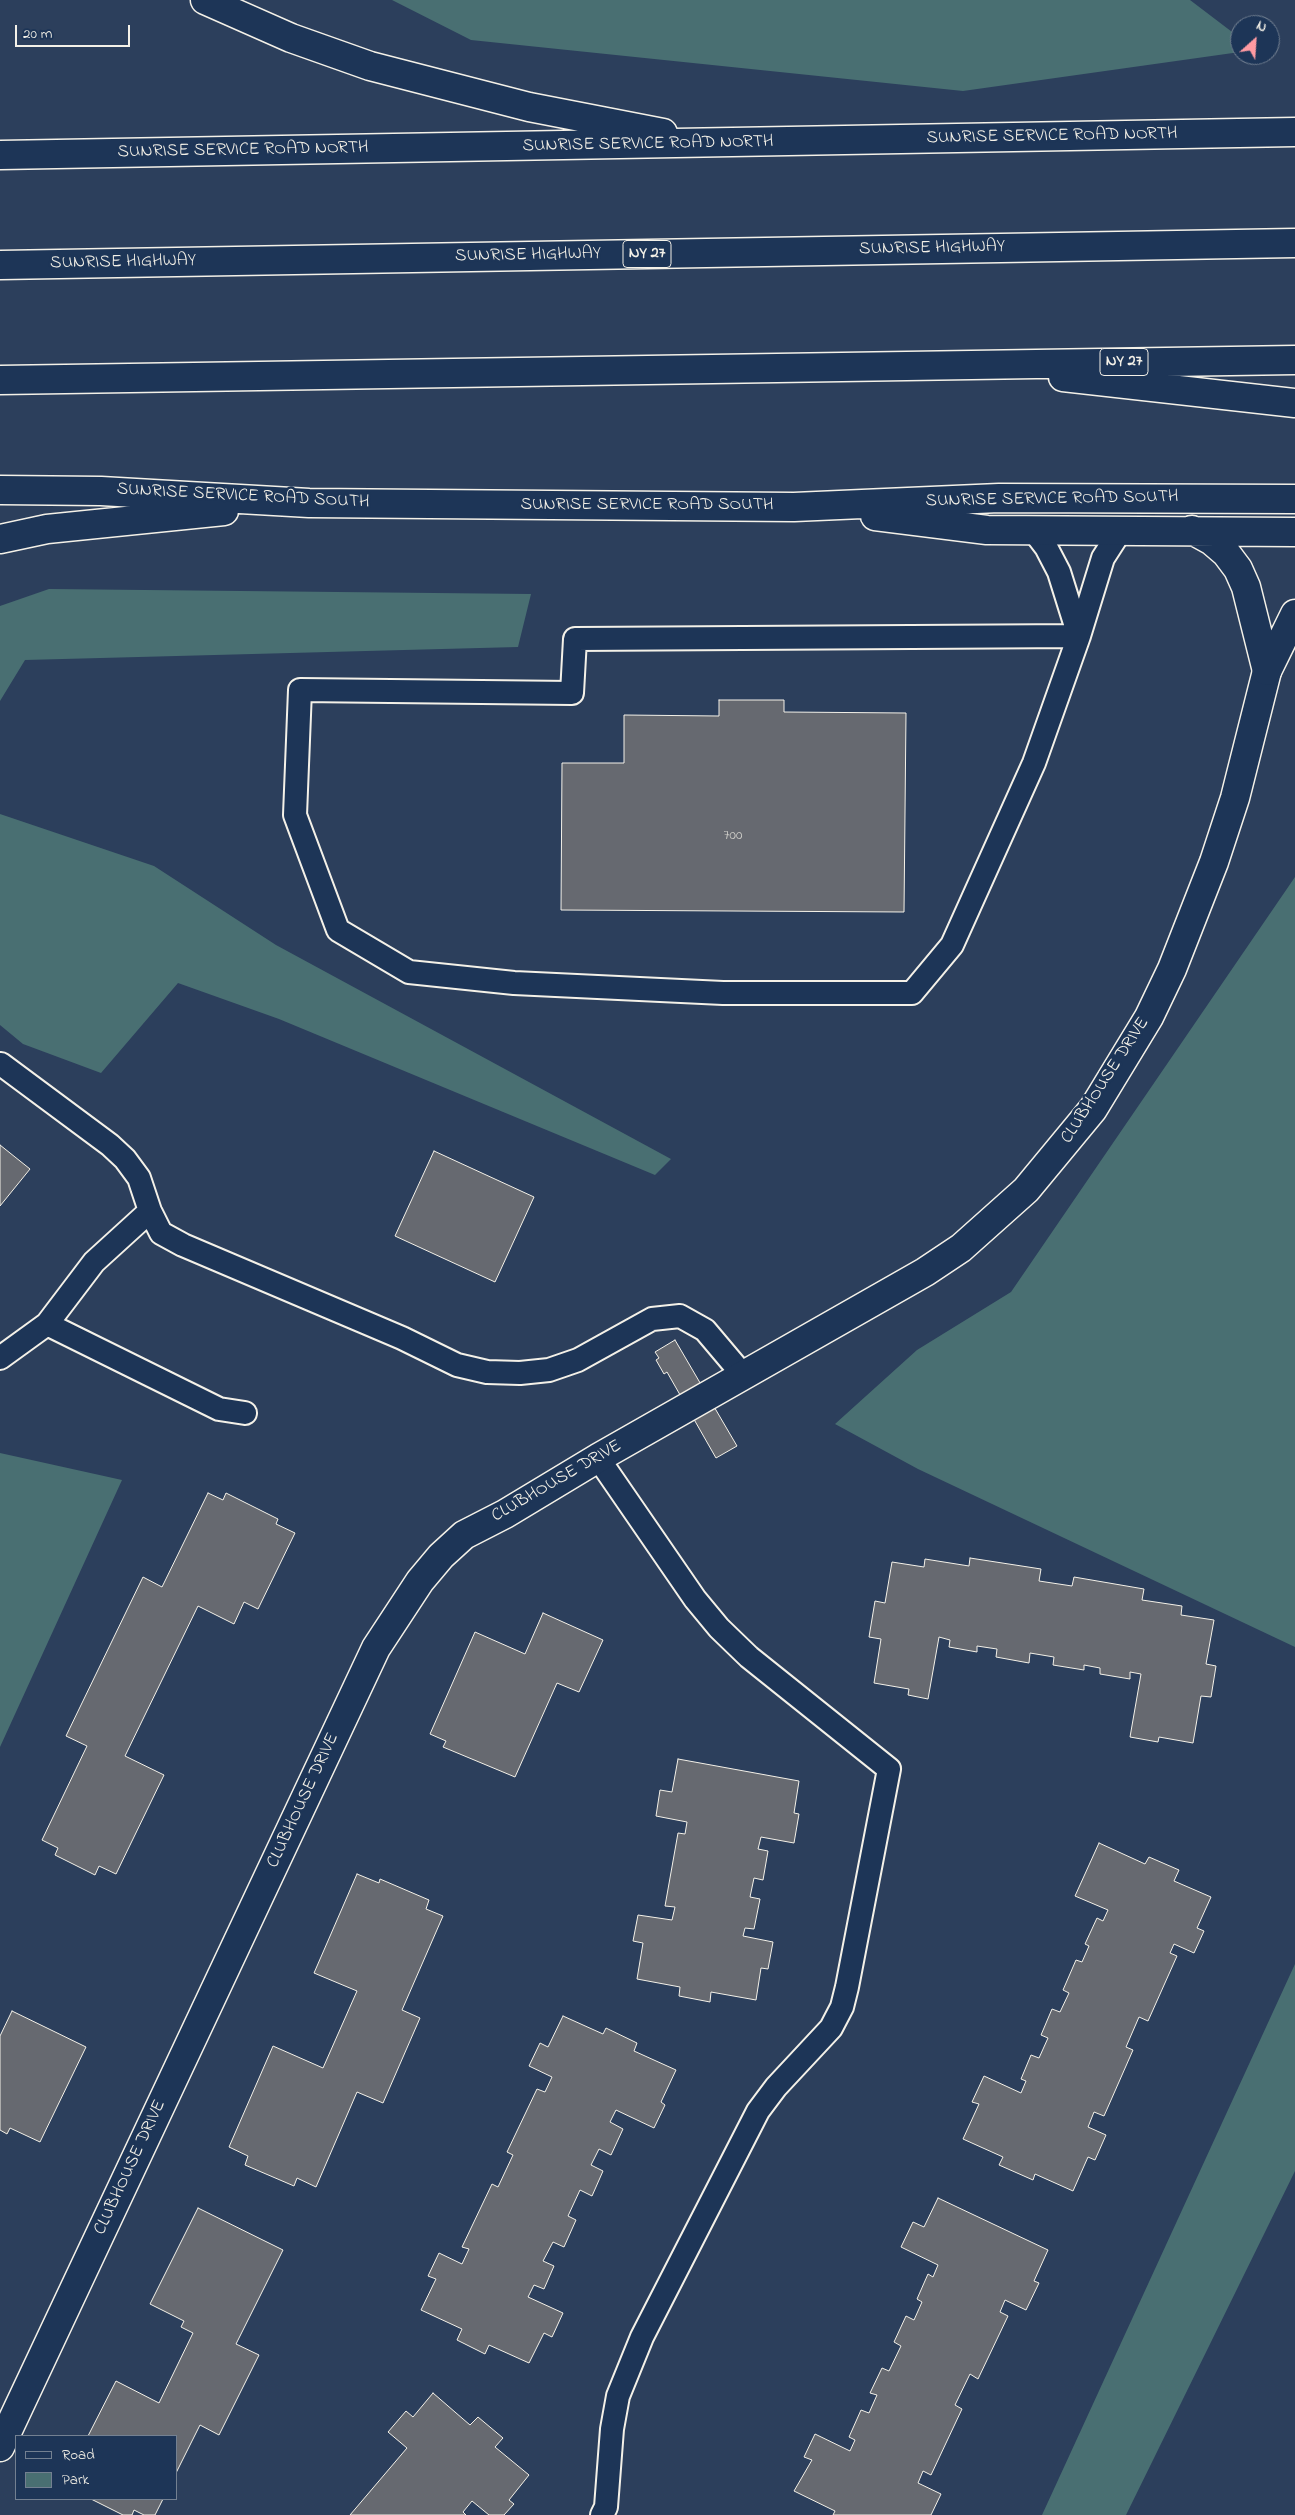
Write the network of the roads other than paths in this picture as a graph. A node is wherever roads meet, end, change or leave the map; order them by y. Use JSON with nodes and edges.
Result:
{"nodes":[{"id":1,"x":205,"y":0,"type":"edge"},
{"id":2,"x":1295,"y":132,"type":"edge"},
{"id":3,"x":716,"y":144,"type":"junction"},
{"id":4,"x":0,"y":155,"type":"edge"},
{"id":5,"x":1295,"y":243,"type":"edge"},
{"id":6,"x":0,"y":265,"type":"edge"},
{"id":7,"x":1295,"y":360,"type":"edge"},
{"id":8,"x":952,"y":364,"type":"junction"},
{"id":9,"x":0,"y":380,"type":"edge"},
{"id":10,"x":1295,"y":403,"type":"edge"},
{"id":11,"x":0,"y":490,"type":"edge"},
{"id":12,"x":1295,"y":499,"type":"edge"},
{"id":13,"x":309,"y":503,"type":"junction"},
{"id":14,"x":794,"y":507,"type":"junction"},
{"id":15,"x":1033,"y":530,"type":"junction"},
{"id":16,"x":1121,"y":530,"type":"junction"},
{"id":17,"x":1190,"y":530,"type":"junction"},
{"id":18,"x":1295,"y":532,"type":"edge"},
{"id":19,"x":0,"y":540,"type":"edge"},
{"id":20,"x":1295,"y":614,"type":"edge"},
{"id":21,"x":1078,"y":636,"type":"junction"},
{"id":22,"x":1267,"y":671,"type":"junction"},
{"id":23,"x":1,"y":1064,"type":"edge"},
{"id":24,"x":150,"y":1211,"type":"junction"},
{"id":25,"x":48,"y":1324,"type":"junction"},
{"id":26,"x":0,"y":1358,"type":"edge"},
{"id":27,"x":744,"y":1374,"type":"junction"},
{"id":28,"x":245,"y":1413,"type":"dead end"},
{"id":29,"x":598,"y":1458,"type":"junction"},
{"id":30,"x":0,"y":2447,"type":"edge"},
{"id":31,"x":602,"y":2515,"type":"edge"}],
"edges":[{"from":1,"to":3,"type":"main road"},
{"from":2,"to":3,"type":"main road","name":"SUNRISE SERVICE ROAD NORTH"},
{"from":3,"to":4,"type":"main road","name":"SUNRISE SERVICE ROAD NORTH"},
{"from":5,"to":6,"type":"main road","name":"SUNRISE HIGHWAY","number":"NY 27"},
{"from":7,"to":8,"type":"main road","number":"NY 27"},
{"from":8,"to":9,"type":"main road","number":"NY 27"},
{"from":8,"to":10,"type":"main road"},
{"from":11,"to":13,"type":"main road","name":"SUNRISE SERVICE ROAD SOUTH"},
{"from":12,"to":14,"type":"main road","name":"SUNRISE SERVICE ROAD SOUTH"},
{"from":13,"to":14,"type":"main road","name":"SUNRISE SERVICE ROAD SOUTH"},
{"from":13,"to":19,"type":"main road"},
{"from":14,"to":15,"type":"main road"},
{"from":15,"to":16,"type":"main road"},
{"from":15,"to":21,"type":"lane"},
{"from":16,"to":17,"type":"main road"},
{"from":16,"to":21,"type":"lane"},
{"from":17,"to":18,"type":"main road"},
{"from":17,"to":22,"type":"main road"},
{"from":20,"to":22,"type":"main road","name":"CLUBHOUSE DRIVE"},
{"from":21,"to":21,"type":"lane"},
{"from":22,"to":27,"type":"main road","name":"CLUBHOUSE DRIVE"},
{"from":23,"to":24,"type":"lane"},
{"from":24,"to":25,"type":"lane"},
{"from":24,"to":27,"type":"lane"},
{"from":25,"to":26,"type":"lane"},
{"from":25,"to":28,"type":"lane"},
{"from":27,"to":29,"type":"main road","name":"CLUBHOUSE DRIVE"},
{"from":29,"to":30,"type":"main road","name":"CLUBHOUSE DRIVE"},
{"from":29,"to":31,"type":"lane"}]}
